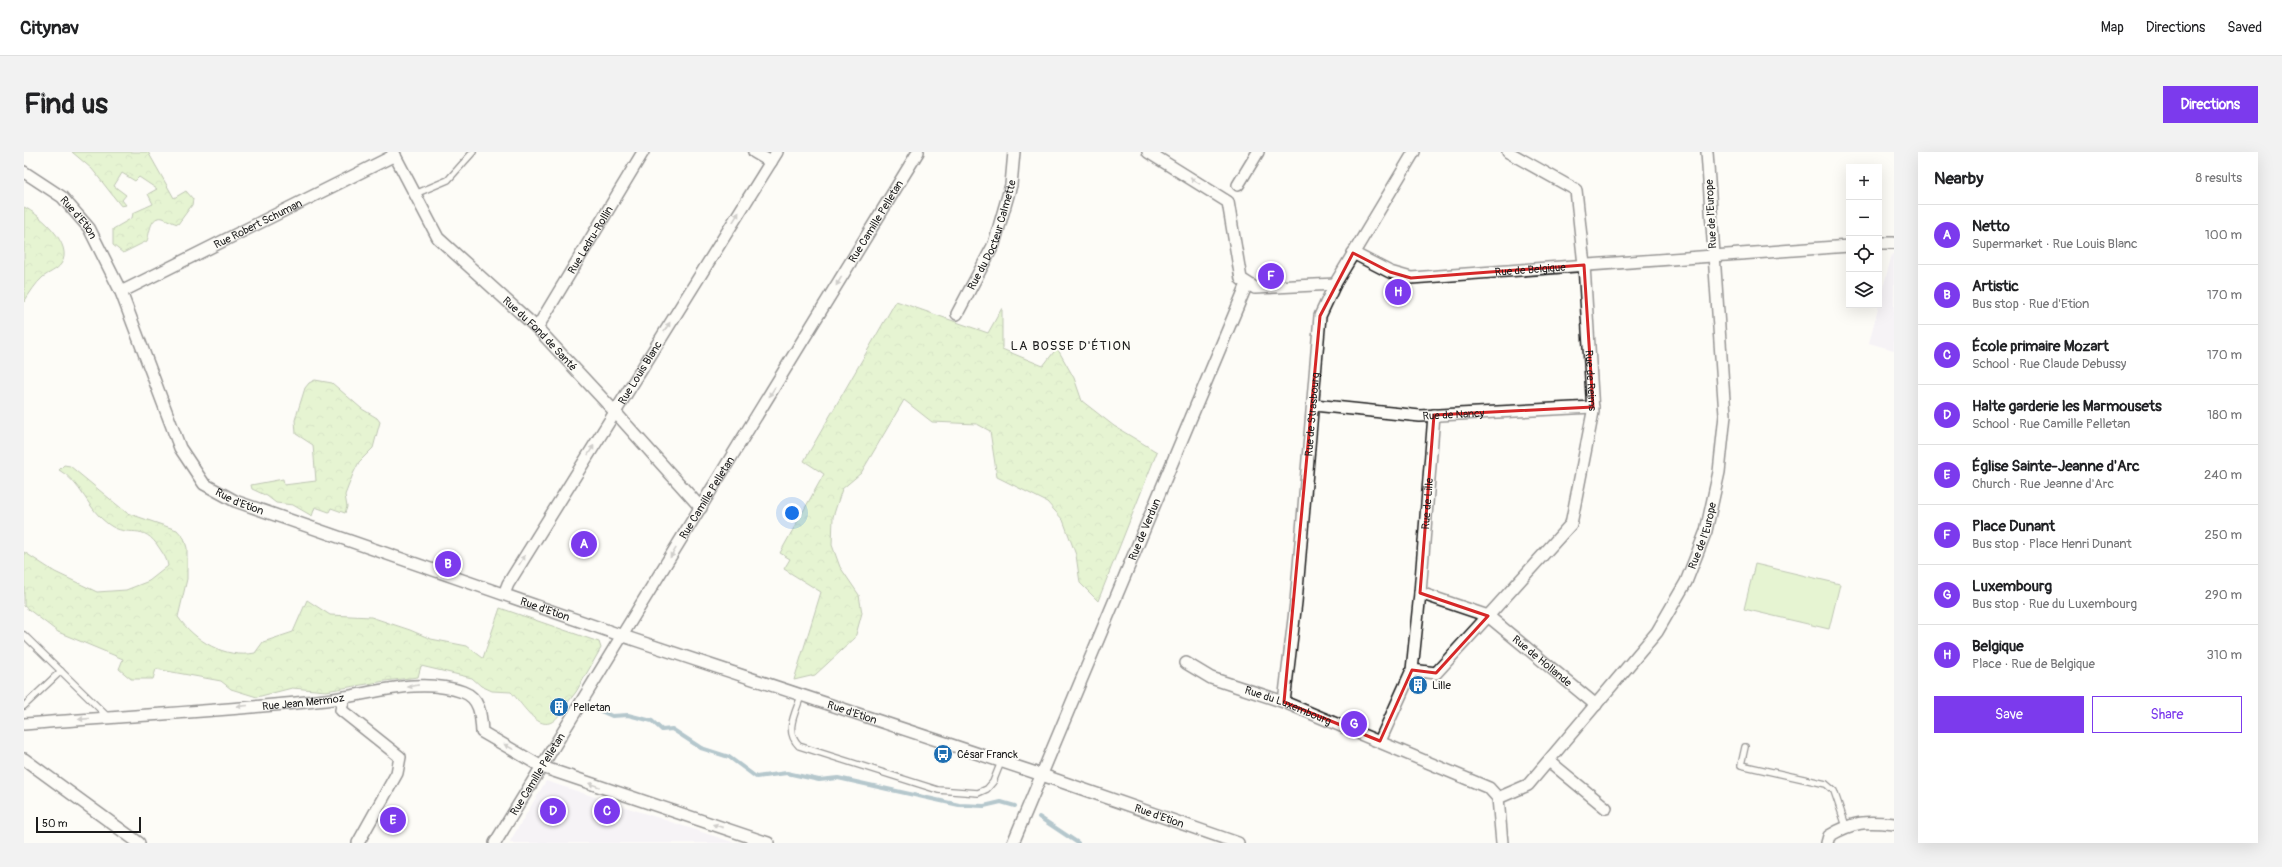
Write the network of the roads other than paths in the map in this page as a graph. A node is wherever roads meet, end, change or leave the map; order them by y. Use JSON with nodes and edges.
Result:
{"nodes":[{"id":1,"x":473,"y":152,"type":"edge"},
{"id":2,"x":643,"y":152,"type":"edge"},
{"id":3,"x":754,"y":152,"type":"edge"},
{"id":4,"x":777,"y":152,"type":"edge"},
{"id":5,"x":918,"y":152,"type":"edge"},
{"id":6,"x":1014,"y":152,"type":"edge"},
{"id":7,"x":1148,"y":152,"type":"edge"},
{"id":8,"x":1258,"y":152,"type":"edge"},
{"id":9,"x":1414,"y":152,"type":"edge"},
{"id":10,"x":1508,"y":152,"type":"edge"},
{"id":11,"x":1707,"y":152,"type":"edge"},
{"id":12,"x":394,"y":154,"type":"edge"},
{"id":13,"x":771,"y":162,"type":"junction"},
{"id":14,"x":24,"y":172,"type":"edge"},
{"id":15,"x":1238,"y":185,"type":"dead end"},
{"id":16,"x":415,"y":194,"type":"junction"},
{"id":17,"x":1882,"y":243,"type":"edge"},
{"id":18,"x":1894,"y":243,"type":"edge"},
{"id":19,"x":1846,"y":246,"type":"edge"},
{"id":20,"x":1353,"y":253,"type":"junction"},
{"id":21,"x":1713,"y":256,"type":"junction"},
{"id":22,"x":1584,"y":265,"type":"junction"},
{"id":23,"x":1247,"y":284,"type":"junction"},
{"id":24,"x":1335,"y":284,"type":"junction"},
{"id":25,"x":121,"y":292,"type":"junction"},
{"id":26,"x":957,"y":314,"type":"dead end"},
{"id":27,"x":537,"y":328,"type":"junction"},
{"id":28,"x":1314,"y":405,"type":"junction"},
{"id":29,"x":1593,"y":407,"type":"junction"},
{"id":30,"x":615,"y":412,"type":"junction"},
{"id":31,"x":1434,"y":415,"type":"junction"},
{"id":32,"x":701,"y":508,"type":"junction"},
{"id":33,"x":1420,"y":592,"type":"junction"},
{"id":34,"x":504,"y":594,"type":"junction"},
{"id":35,"x":1488,"y":616,"type":"junction"},
{"id":36,"x":24,"y":635,"type":"edge"},
{"id":37,"x":623,"y":636,"type":"junction"},
{"id":38,"x":1186,"y":663,"type":"dead end"},
{"id":39,"x":1412,"y":670,"type":"junction"},
{"id":40,"x":61,"y":671,"type":"junction"},
{"id":41,"x":801,"y":696,"type":"junction"},
{"id":42,"x":344,"y":697,"type":"junction"},
{"id":43,"x":1284,"y":702,"type":"junction"},
{"id":44,"x":1596,"y":705,"type":"junction"},
{"id":45,"x":24,"y":706,"type":"edge"},
{"id":46,"x":108,"y":717,"type":"junction"},
{"id":47,"x":24,"y":723,"type":"edge"},
{"id":48,"x":1380,"y":741,"type":"junction"},
{"id":49,"x":1746,"y":747,"type":"dead end"},
{"id":50,"x":24,"y":759,"type":"edge"},
{"id":51,"x":1549,"y":761,"type":"junction"},
{"id":52,"x":1002,"y":762,"type":"junction"},
{"id":53,"x":542,"y":767,"type":"junction"},
{"id":54,"x":1042,"y":775,"type":"junction"},
{"id":55,"x":1498,"y":798,"type":"junction"},
{"id":56,"x":1606,"y":808,"type":"dead end"},
{"id":57,"x":1894,"y":824,"type":"edge"},
{"id":58,"x":1846,"y":826,"type":"junction"},
{"id":59,"x":139,"y":843,"type":"edge"},
{"id":60,"x":358,"y":843,"type":"edge"},
{"id":61,"x":495,"y":843,"type":"edge"},
{"id":62,"x":768,"y":843,"type":"edge"},
{"id":63,"x":1013,"y":843,"type":"edge"},
{"id":64,"x":1238,"y":843,"type":"edge"},
{"id":65,"x":1502,"y":843,"type":"edge"},
{"id":66,"x":1827,"y":843,"type":"edge"}],
"edges":[{"from":1,"to":16,"type":"lane"},
{"from":2,"to":27,"type":"street","name":"Rue Ledru-Rollin"},
{"from":3,"to":13,"type":"street"},
{"from":4,"to":13,"type":"street","name":"Rue Louis Blanc"},
{"from":5,"to":32,"type":"street","name":"Rue Camille Pelletan","one_way":true},
{"from":6,"to":26,"type":"street","name":"Rue du Docteur Calmette"},
{"from":23,"to":7,"type":"street","one_way":true},
{"from":8,"to":15,"type":"street"},
{"from":9,"to":20,"type":"street","name":"Rue de Strasbourg"},
{"from":10,"to":22,"type":"street","name":"Rue de Reims"},
{"from":11,"to":21,"type":"street","name":"Rue de l'Europe"},
{"from":12,"to":16,"type":"street","name":"Rue du Fond de Santé"},
{"from":12,"to":25,"type":"street","name":"Rue Robert Schuman"},
{"from":30,"to":13,"type":"street","name":"Rue Louis Blanc","one_way":true},
{"from":14,"to":25,"type":"street","name":"Rue d'Etion"},
{"from":16,"to":27,"type":"street","name":"Rue du Fond de Santé"},
{"from":17,"to":18,"type":"street"},
{"from":19,"to":21,"type":"street","name":"Rue de Belgique"},
{"from":20,"to":22,"type":"street","name":"Rue de Belgique"},
{"from":20,"to":24,"type":"street","name":"Rue de Strasbourg"},
{"from":21,"to":22,"type":"street","name":"Rue de Belgique"},
{"from":21,"to":44,"type":"street","name":"Rue de l'Europe"},
{"from":22,"to":29,"type":"street","name":"Rue de Reims"},
{"from":23,"to":24,"type":"street"},
{"from":23,"to":54,"type":"street","name":"Rue de Verdun"},
{"from":24,"to":28,"type":"street","name":"Rue de Strasbourg"},
{"from":25,"to":34,"type":"street","name":"Rue d'Etion"},
{"from":27,"to":30,"type":"street","name":"Rue du Fond de Santé"},
{"from":28,"to":31,"type":"street","name":"Rue de Nancy"},
{"from":28,"to":43,"type":"street","name":"Rue de Strasbourg"},
{"from":29,"to":31,"type":"street","name":"Rue de Nancy"},
{"from":29,"to":35,"type":"street","name":"Rue de Reims"},
{"from":30,"to":32,"type":"street","name":"Rue du Fond de Santé"},
{"from":34,"to":30,"type":"street","name":"Rue Louis Blanc","one_way":true},
{"from":31,"to":33,"type":"street","name":"Rue de Lille"},
{"from":32,"to":37,"type":"street","name":"Rue Camille Pelletan","one_way":true},
{"from":33,"to":35,"type":"street"},
{"from":33,"to":39,"type":"street","name":"Rue de Lille"},
{"from":34,"to":37,"type":"street","name":"Rue d'Etion"},
{"from":35,"to":39,"type":"street"},
{"from":35,"to":44,"type":"street","name":"Rue de Hollande"},
{"from":36,"to":40,"type":"lane"},
{"from":37,"to":41,"type":"street","name":"Rue d'Etion"},
{"from":37,"to":53,"type":"street","name":"Rue Camille Pelletan"},
{"from":38,"to":43,"type":"street","name":"Rue du Luxembourg"},
{"from":39,"to":48,"type":"street","name":"Rue de Lille"},
{"from":40,"to":45,"type":"lane"},
{"from":40,"to":46,"type":"lane"},
{"from":41,"to":52,"type":"street","name":"Rue d'Etion"},
{"from":41,"to":52,"type":"lane"},
{"from":42,"to":46,"type":"street","name":"Rue Jean Mermoz","one_way":true},
{"from":53,"to":42,"type":"street","name":"Rue Jean Mermoz","one_way":true},
{"from":42,"to":60,"type":"street"},
{"from":43,"to":48,"type":"street","name":"Rue du Luxembourg"},
{"from":44,"to":51,"type":"street","name":"Rue de l'Europe"},
{"from":46,"to":47,"type":"street","name":"Rue Jean Mermoz","one_way":true},
{"from":48,"to":55,"type":"street","name":"Rue du Luxembourg"},
{"from":49,"to":58,"type":"lane"},
{"from":50,"to":59,"type":"street"},
{"from":51,"to":55,"type":"street","name":"Rue de l'Europe"},
{"from":51,"to":56,"type":"street"},
{"from":52,"to":54,"type":"street","name":"Rue d'Etion"},
{"from":53,"to":61,"type":"street","name":"Rue Camille Pelletan"},
{"from":62,"to":53,"type":"street","name":"Rue Jean Mermoz","one_way":true},
{"from":54,"to":63,"type":"street","name":"Rue de Verdun"},
{"from":54,"to":64,"type":"street","name":"Rue d'Etion"},
{"from":55,"to":65,"type":"street"},
{"from":57,"to":58,"type":"street"},
{"from":58,"to":66,"type":"street"}]}
